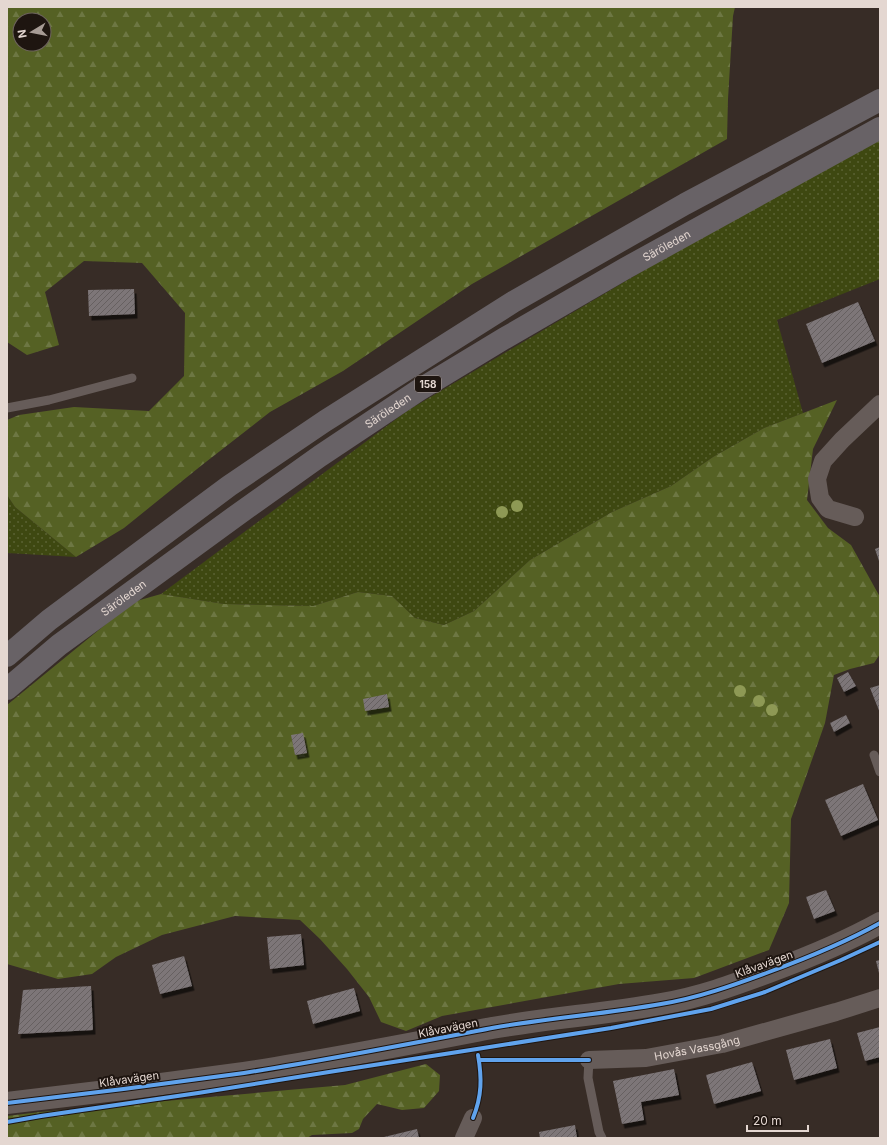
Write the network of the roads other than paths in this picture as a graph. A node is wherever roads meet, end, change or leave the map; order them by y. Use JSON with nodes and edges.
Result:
{"nodes":[{"id":1,"x":880,"y":100,"type":"edge"},
{"id":2,"x":880,"y":128,"type":"edge"},
{"id":3,"x":132,"y":378,"type":"dead end"},
{"id":4,"x":880,"y":404,"type":"edge"},
{"id":5,"x":7,"y":408,"type":"edge"},
{"id":6,"x":855,"y":517,"type":"dead end"},
{"id":7,"x":7,"y":656,"type":"edge"},
{"id":8,"x":7,"y":689,"type":"edge"},
{"id":9,"x":874,"y":755,"type":"dead end"},
{"id":10,"x":880,"y":772,"type":"edge"},
{"id":11,"x":880,"y":923,"type":"edge"},
{"id":12,"x":880,"y":998,"type":"edge"},
{"id":13,"x":589,"y":1060,"type":"joint"},
{"id":14,"x":7,"y":1104,"type":"edge"},
{"id":15,"x":473,"y":1118,"type":"dead end"},
{"id":16,"x":464,"y":1138,"type":"edge"},
{"id":17,"x":602,"y":1138,"type":"edge"}],
"edges":[{"from":1,"to":7,"type":"main road","number":"158"},
{"from":2,"to":8,"type":"main road","name":"Säröleden","number":"158"},
{"from":3,"to":5,"type":"lane"},
{"from":4,"to":6,"type":"street"},
{"from":9,"to":10,"type":"lane"},
{"from":11,"to":14,"type":"street","name":"Klåvavägen"},
{"from":12,"to":13,"type":"street","name":"Hovås Vassgång"},
{"from":13,"to":17,"type":"lane","name":"Hovås Vassgång"},
{"from":15,"to":16,"type":"street"}]}
